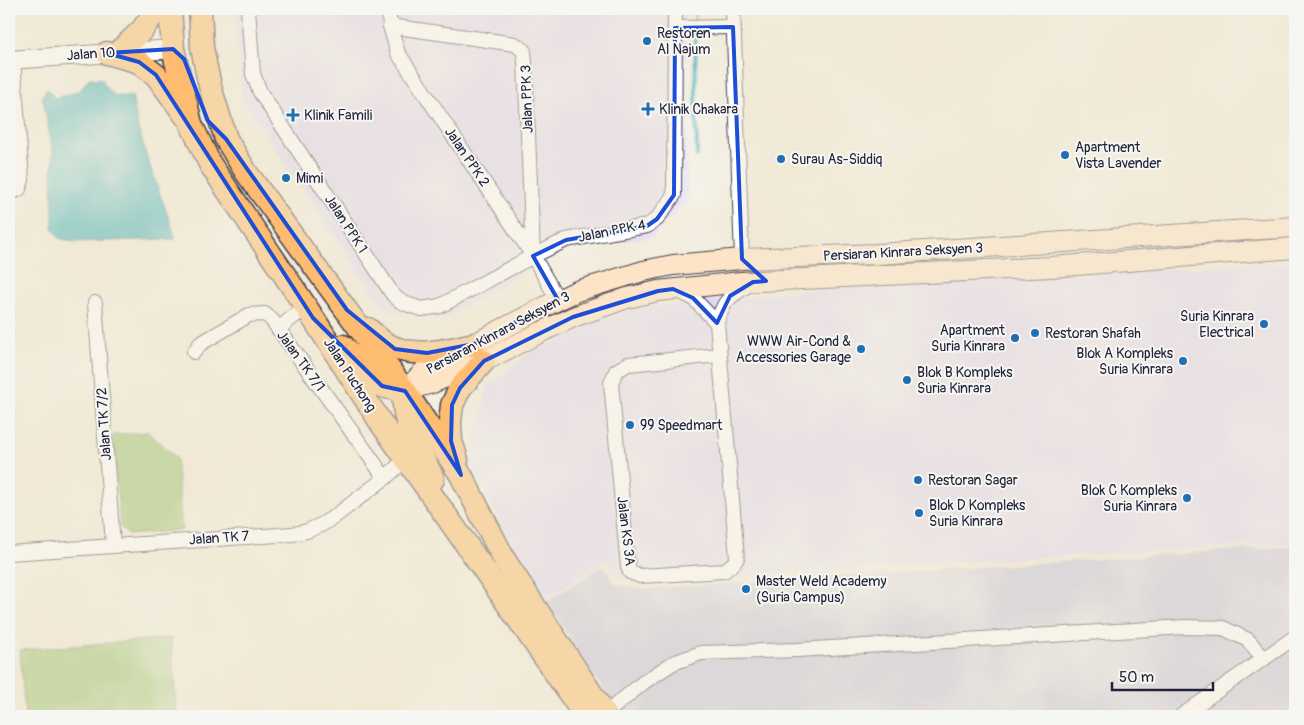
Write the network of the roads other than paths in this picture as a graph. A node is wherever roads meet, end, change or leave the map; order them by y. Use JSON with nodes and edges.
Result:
{"nodes":[{"id":1,"x":157,"y":9,"type":"edge"},
{"id":2,"x":170,"y":9,"type":"edge"},
{"id":3,"x":185,"y":9,"type":"edge"},
{"id":4,"x":200,"y":9,"type":"edge"},
{"id":5,"x":248,"y":9,"type":"edge"},
{"id":6,"x":388,"y":9,"type":"edge"},
{"id":7,"x":675,"y":9,"type":"edge"},
{"id":8,"x":733,"y":9,"type":"edge"},
{"id":9,"x":390,"y":26,"type":"junction"},
{"id":10,"x":727,"y":27,"type":"junction"},
{"id":11,"x":681,"y":28,"type":"junction"},
{"id":12,"x":173,"y":49,"type":"junction"},
{"id":13,"x":112,"y":53,"type":"junction"},
{"id":14,"x":11,"y":59,"type":"edge"},
{"id":15,"x":191,"y":124,"type":"junction"},
{"id":16,"x":226,"y":139,"type":"junction"},
{"id":17,"x":9,"y":194,"type":"edge"},
{"id":18,"x":1295,"y":227,"type":"edge"},
{"id":19,"x":1295,"y":248,"type":"edge"},
{"id":20,"x":533,"y":256,"type":"junction"},
{"id":21,"x":742,"y":259,"type":"junction"},
{"id":22,"x":760,"y":281,"type":"junction"},
{"id":23,"x":722,"y":284,"type":"junction"},
{"id":24,"x":673,"y":289,"type":"junction"},
{"id":25,"x":558,"y":300,"type":"junction"},
{"id":26,"x":95,"y":303,"type":"dead end"},
{"id":27,"x":347,"y":310,"type":"junction"},
{"id":28,"x":310,"y":312,"type":"junction"},
{"id":29,"x":717,"y":324,"type":"junction"},
{"id":30,"x":278,"y":329,"type":"junction"},
{"id":31,"x":194,"y":352,"type":"dead end"},
{"id":32,"x":479,"y":353,"type":"junction"},
{"id":33,"x":720,"y":355,"type":"junction"},
{"id":34,"x":405,"y":391,"type":"junction"},
{"id":35,"x":406,"y":459,"type":"junction"},
{"id":36,"x":461,"y":475,"type":"junction"},
{"id":37,"x":385,"y":478,"type":"junction"},
{"id":38,"x":439,"y":506,"type":"junction"},
{"id":39,"x":113,"y":545,"type":"junction"},
{"id":40,"x":9,"y":553,"type":"edge"},
{"id":41,"x":1295,"y":637,"type":"edge"},
{"id":42,"x":1264,"y":659,"type":"junction"},
{"id":43,"x":598,"y":715,"type":"edge"},
{"id":44,"x":1181,"y":716,"type":"edge"}],
"edges":[{"from":1,"to":13,"type":"main road"},
{"from":2,"to":12,"type":"main road","name":"Jalan Puchong"},
{"from":3,"to":12,"type":"main road"},
{"from":4,"to":16,"type":"main road"},
{"from":5,"to":20,"type":"street","name":"Jalan PPK 1"},
{"from":6,"to":9,"type":"street","name":"Jalan PPK 2"},
{"from":7,"to":11,"type":"street","name":"Jalan PPK 4"},
{"from":8,"to":10,"type":"street"},
{"from":9,"to":20,"type":"street","name":"Jalan PPK 2"},
{"from":9,"to":20,"type":"street","name":"Jalan PPK 3"},
{"from":10,"to":11,"type":"street"},
{"from":10,"to":21,"type":"street"},
{"from":11,"to":20,"type":"street","name":"Jalan PPK 4"},
{"from":12,"to":13,"type":"street","name":"Jalan 10"},
{"from":12,"to":15,"type":"main road","name":"Jalan Puchong"},
{"from":12,"to":16,"type":"main road"},
{"from":13,"to":14,"type":"street","name":"Jalan 10"},
{"from":13,"to":15,"type":"main road"},
{"from":14,"to":17,"type":"street"},
{"from":15,"to":28,"type":"main road","name":"Jalan Puchong"},
{"from":16,"to":27,"type":"main road"},
{"from":18,"to":21,"type":"main road","name":"Persiaran Kinrara Seksyen 3"},
{"from":19,"to":22,"type":"main road","name":"Persiaran Kinrara Seksyen 3"},
{"from":20,"to":25,"type":"street","name":"Jalan PPK 2"},
{"from":21,"to":22,"type":"street"},
{"from":21,"to":23,"type":"street"},
{"from":21,"to":25,"type":"main road","name":"Persiaran Kinrara Seksyen 3"},
{"from":22,"to":23,"type":"main road","name":"Persiaran Kinrara Seksyen 3"},
{"from":22,"to":29,"type":"street","name":"Jalan KS 3A"},
{"from":23,"to":24,"type":"main road","name":"Persiaran Kinrara Seksyen 3"},
{"from":24,"to":29,"type":"street"},
{"from":24,"to":32,"type":"main road","name":"Persiaran Kinrara Seksyen 3"},
{"from":25,"to":32,"type":"main road","name":"Persiaran Kinrara Seksyen 3"},
{"from":26,"to":39,"type":"street","name":"Jalan TK 7/2"},
{"from":27,"to":32,"type":"main road"},
{"from":27,"to":34,"type":"main road"},
{"from":28,"to":30,"type":"street"},
{"from":28,"to":34,"type":"main road"},
{"from":28,"to":35,"type":"main road","name":"Jalan Puchong"},
{"from":29,"to":33,"type":"street","name":"Jalan KS 3A"},
{"from":30,"to":31,"type":"street","name":"Jalan TK 7/1"},
{"from":30,"to":37,"type":"street","name":"Jalan TK 7/1"},
{"from":32,"to":34,"type":"main road","name":"Persiaran Kinrara Seksyen 3"},
{"from":32,"to":36,"type":"main road"},
{"from":33,"to":33,"type":"street","name":"Jalan KS 3A"},
{"from":34,"to":36,"type":"main road"},
{"from":34,"to":38,"type":"main road"},
{"from":35,"to":37,"type":"street","name":"Jalan TK 7"},
{"from":35,"to":38,"type":"main road","name":"Jalan Puchong"},
{"from":36,"to":43,"type":"main road"},
{"from":37,"to":39,"type":"street","name":"Jalan TK 7"},
{"from":38,"to":43,"type":"main road","name":"Jalan Puchong"},
{"from":39,"to":40,"type":"street","name":"Jalan TK 7"},
{"from":41,"to":42,"type":"street"},
{"from":42,"to":43,"type":"street"},
{"from":42,"to":44,"type":"street"}]}
